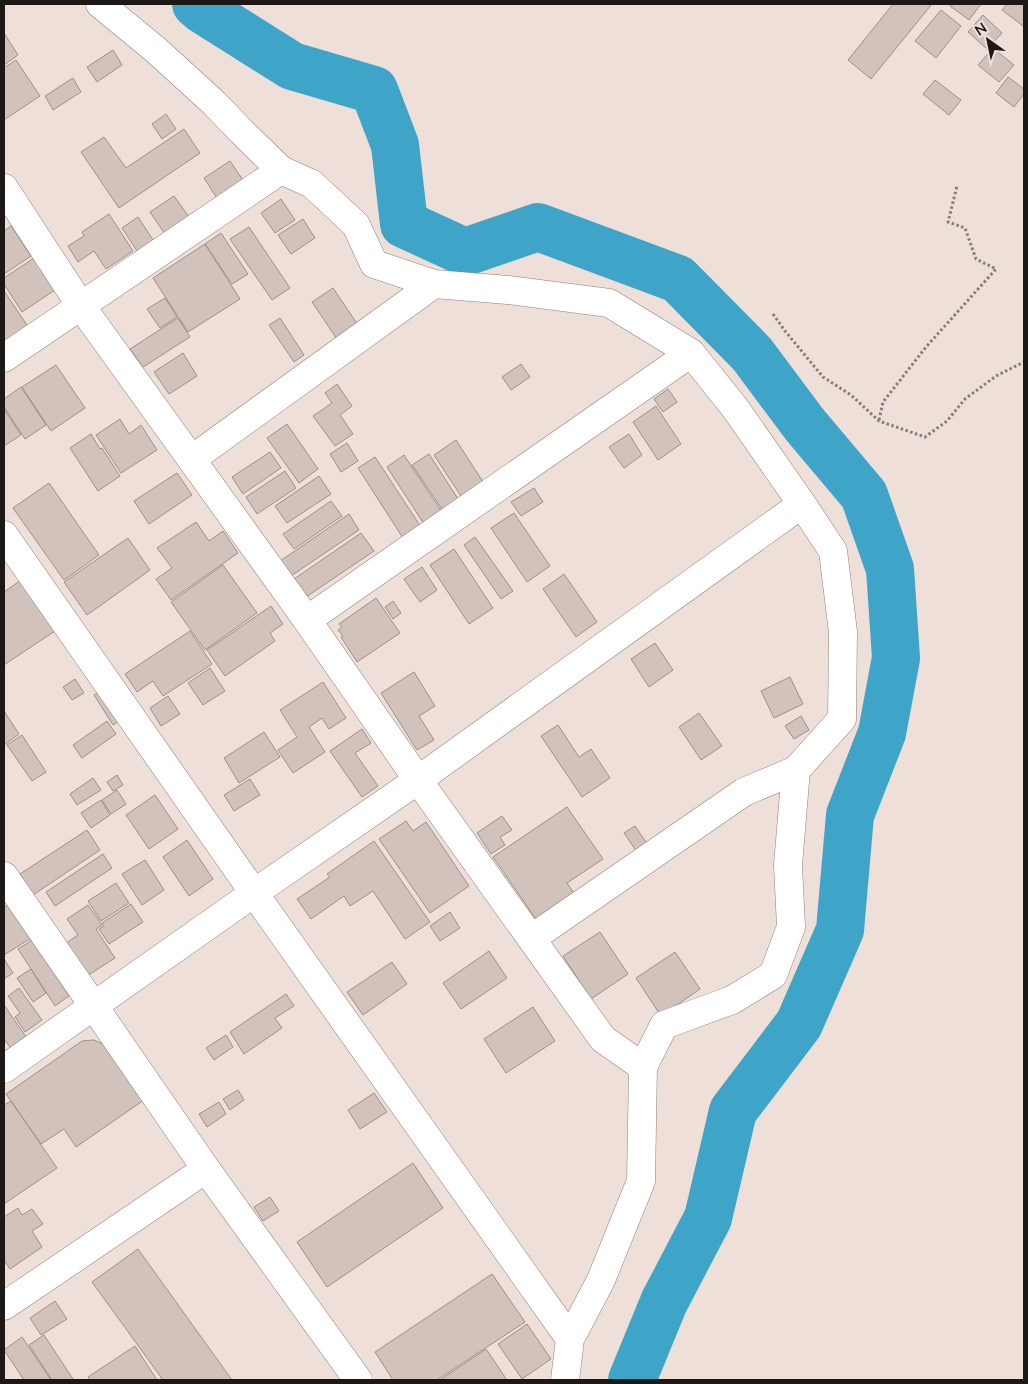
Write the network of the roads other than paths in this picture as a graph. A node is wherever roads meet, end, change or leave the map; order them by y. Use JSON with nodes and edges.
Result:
{"nodes":[{"id":1,"x":100,"y":4,"type":"edge"},
{"id":2,"x":282,"y":170,"type":"junction"},
{"id":3,"x":4,"y":188,"type":"edge"},
{"id":4,"x":434,"y":284,"type":"junction"},
{"id":5,"x":81,"y":306,"type":"junction"},
{"id":6,"x":692,"y":354,"type":"junction"},
{"id":7,"x":4,"y":358,"type":"edge"},
{"id":8,"x":192,"y":460,"type":"junction"},
{"id":9,"x":802,"y":504,"type":"junction"},
{"id":10,"x":4,"y":535,"type":"edge"},
{"id":11,"x":307,"y":620,"type":"junction"},
{"id":12,"x":796,"y":770,"type":"junction"},
{"id":13,"x":418,"y":780,"type":"junction"},
{"id":14,"x":4,"y":876,"type":"edge"},
{"id":15,"x":254,"y":893,"type":"junction"},
{"id":16,"x":532,"y":938,"type":"junction"},
{"id":17,"x":94,"y":1005,"type":"junction"},
{"id":18,"x":643,"y":1067,"type":"junction"},
{"id":19,"x":4,"y":1069,"type":"edge"},
{"id":20,"x":206,"y":1169,"type":"junction"},
{"id":21,"x":4,"y":1306,"type":"edge"},
{"id":22,"x":570,"y":1339,"type":"junction"},
{"id":23,"x":358,"y":1380,"type":"edge"},
{"id":24,"x":565,"y":1380,"type":"edge"}],
"edges":[{"from":1,"to":2,"type":"street"},
{"from":2,"to":4,"type":"street"},
{"from":2,"to":5,"type":"street"},
{"from":3,"to":5,"type":"street"},
{"from":4,"to":6,"type":"street"},
{"from":4,"to":8,"type":"street"},
{"from":5,"to":7,"type":"street"},
{"from":5,"to":8,"type":"street"},
{"from":6,"to":9,"type":"street"},
{"from":6,"to":11,"type":"street"},
{"from":8,"to":11,"type":"street"},
{"from":9,"to":12,"type":"street"},
{"from":9,"to":13,"type":"street"},
{"from":10,"to":15,"type":"street"},
{"from":11,"to":13,"type":"street"},
{"from":12,"to":16,"type":"street"},
{"from":12,"to":18,"type":"street"},
{"from":13,"to":15,"type":"street"},
{"from":13,"to":16,"type":"street"},
{"from":14,"to":17,"type":"street"},
{"from":15,"to":17,"type":"street"},
{"from":15,"to":22,"type":"street"},
{"from":16,"to":18,"type":"street"},
{"from":17,"to":19,"type":"street"},
{"from":17,"to":20,"type":"street"},
{"from":18,"to":22,"type":"street"},
{"from":20,"to":21,"type":"street"},
{"from":20,"to":23,"type":"street"},
{"from":22,"to":24,"type":"street"}]}
